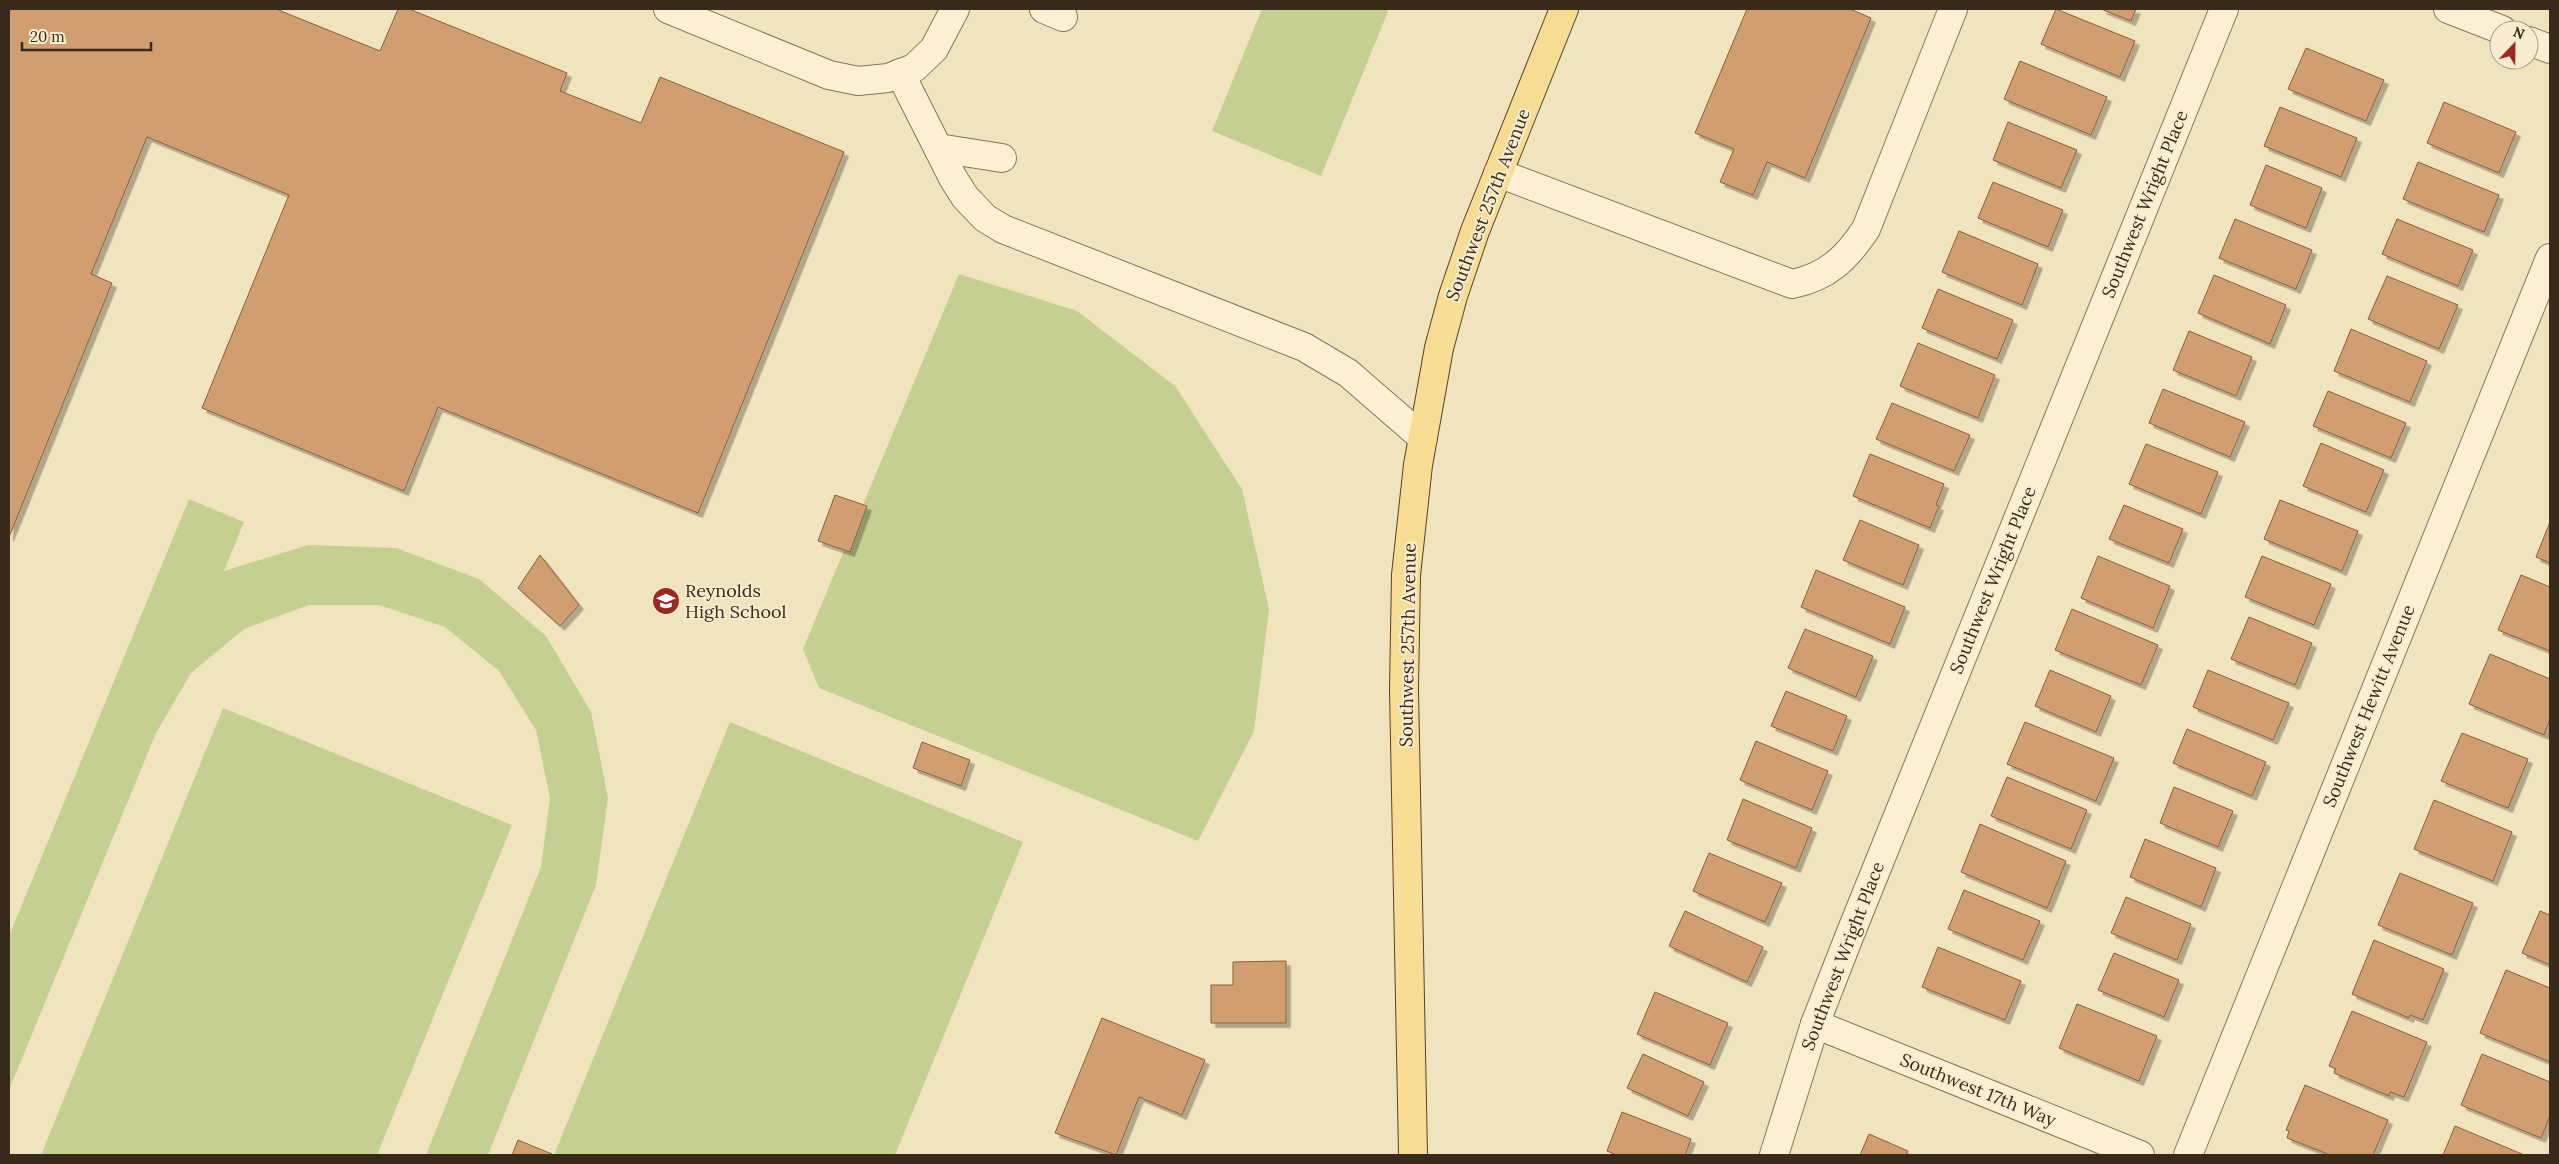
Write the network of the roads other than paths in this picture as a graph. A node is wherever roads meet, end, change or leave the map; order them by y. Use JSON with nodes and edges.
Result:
{"nodes":[{"id":1,"x":668,"y":9,"type":"edge"},
{"id":2,"x":955,"y":9,"type":"edge"},
{"id":3,"x":1564,"y":9,"type":"edge"},
{"id":4,"x":1953,"y":9,"type":"edge"},
{"id":5,"x":2224,"y":9,"type":"edge"},
{"id":6,"x":2448,"y":9,"type":"edge"},
{"id":7,"x":2489,"y":25,"type":"edge"},
{"id":8,"x":900,"y":73,"type":"junction"},
{"id":9,"x":938,"y":148,"type":"junction"},
{"id":10,"x":1002,"y":158,"type":"dead end"},
{"id":11,"x":1498,"y":173,"type":"junction"},
{"id":12,"x":2550,"y":258,"type":"edge"},
{"id":13,"x":1423,"y":438,"type":"junction"},
{"id":14,"x":1815,"y":1024,"type":"junction"},
{"id":15,"x":1413,"y":1155,"type":"edge"},
{"id":16,"x":1774,"y":1155,"type":"edge"},
{"id":17,"x":2140,"y":1155,"type":"edge"},
{"id":18,"x":2188,"y":1155,"type":"edge"}],
"edges":[{"from":1,"to":8,"type":"street"},
{"from":2,"to":8,"type":"street"},
{"from":3,"to":11,"type":"main road","name":"Southwest 257th Avenue"},
{"from":4,"to":11,"type":"street"},
{"from":5,"to":14,"type":"street","name":"Southwest Wright Place"},
{"from":6,"to":7,"type":"street"},
{"from":8,"to":9,"type":"street"},
{"from":9,"to":10,"type":"street"},
{"from":9,"to":13,"type":"street"},
{"from":11,"to":13,"type":"main road","name":"Southwest 257th Avenue"},
{"from":12,"to":18,"type":"street","name":"Southwest Hewitt Avenue"},
{"from":13,"to":15,"type":"main road","name":"Southwest 257th Avenue"},
{"from":14,"to":16,"type":"street","name":"Southwest Wright Place"},
{"from":14,"to":17,"type":"street","name":"Southwest 17th Way"}]}
